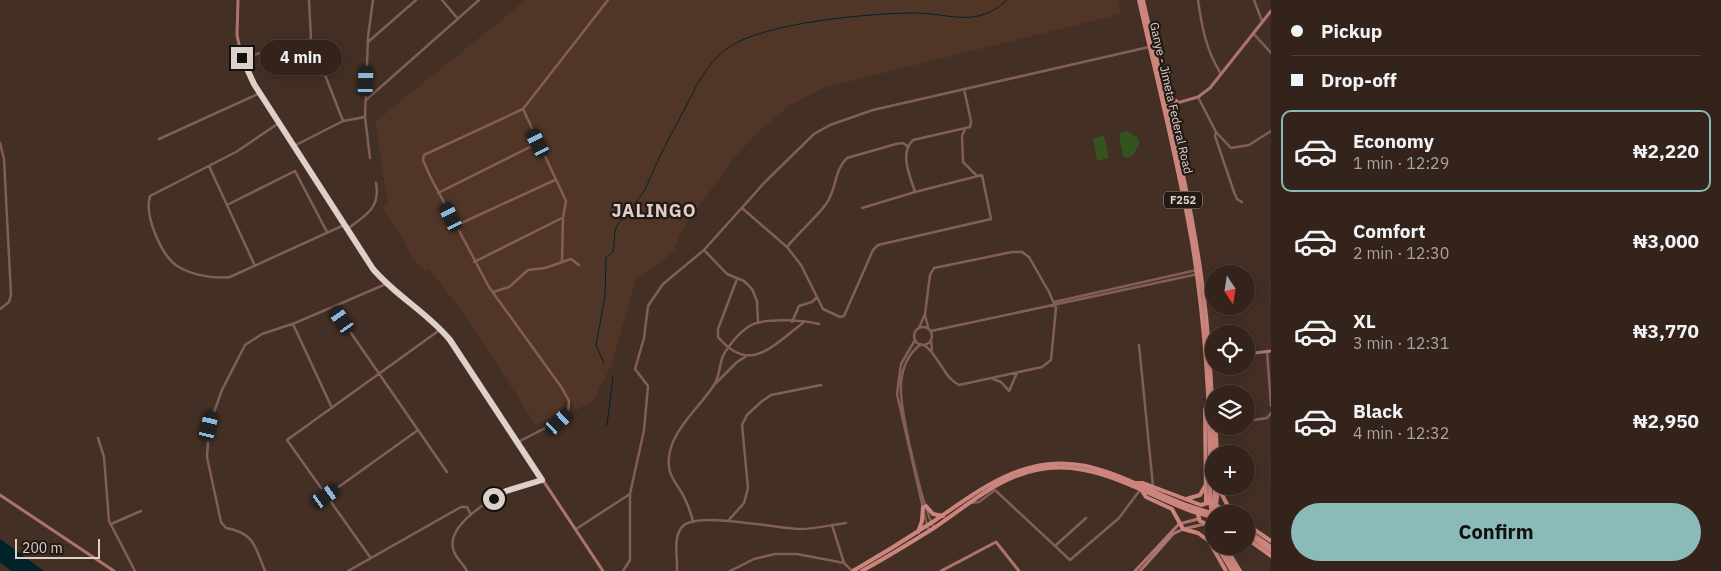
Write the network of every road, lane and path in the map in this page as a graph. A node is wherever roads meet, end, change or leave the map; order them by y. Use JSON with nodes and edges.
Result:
{"nodes":[{"id":1,"x":238,"y":0,"type":"edge"},
{"id":2,"x":308,"y":0,"type":"edge"},
{"id":3,"x":373,"y":0,"type":"edge"},
{"id":4,"x":416,"y":0,"type":"edge"},
{"id":5,"x":442,"y":0,"type":"edge"},
{"id":6,"x":479,"y":0,"type":"edge"},
{"id":7,"x":608,"y":0,"type":"edge"},
{"id":8,"x":1139,"y":0,"type":"edge"},
{"id":9,"x":1143,"y":0,"type":"edge"},
{"id":10,"x":1198,"y":0,"type":"edge"},
{"id":11,"x":1254,"y":0,"type":"edge"},
{"id":12,"x":1271,"y":11,"type":"edge"},
{"id":13,"x":1144,"y":15,"type":"junction"},
{"id":14,"x":458,"y":19,"type":"junction"},
{"id":15,"x":1262,"y":21,"type":"junction"},
{"id":16,"x":1253,"y":33,"type":"junction"},
{"id":17,"x":311,"y":39,"type":"junction"},
{"id":18,"x":368,"y":42,"type":"junction"},
{"id":19,"x":1149,"y":47,"type":"junction"},
{"id":20,"x":1271,"y":53,"type":"edge"},
{"id":21,"x":242,"y":58,"type":"junction"},
{"id":22,"x":1222,"y":74,"type":"junction"},
{"id":23,"x":964,"y":89,"type":"junction"},
{"id":24,"x":260,"y":93,"type":"junction"},
{"id":25,"x":1164,"y":94,"type":"junction"},
{"id":26,"x":1198,"y":97,"type":"junction"},
{"id":27,"x":365,"y":101,"type":"junction"},
{"id":28,"x":1178,"y":102,"type":"junction"},
{"id":29,"x":1164,"y":105,"type":"junction"},
{"id":30,"x":523,"y":109,"type":"junction"},
{"id":31,"x":365,"y":117,"type":"junction"},
{"id":32,"x":1170,"y":119,"type":"junction"},
{"id":33,"x":343,"y":121,"type":"junction"},
{"id":34,"x":279,"y":123,"type":"junction"},
{"id":35,"x":965,"y":130,"type":"junction"},
{"id":36,"x":1271,"y":131,"type":"edge"},
{"id":37,"x":1216,"y":132,"type":"junction"},
{"id":38,"x":159,"y":139,"type":"dead end"},
{"id":39,"x":0,"y":143,"type":"edge"},
{"id":40,"x":538,"y":143,"type":"junction"},
{"id":41,"x":294,"y":146,"type":"junction"},
{"id":42,"x":907,"y":146,"type":"junction"},
{"id":43,"x":370,"y":158,"type":"dead end"},
{"id":44,"x":209,"y":166,"type":"junction"},
{"id":45,"x":977,"y":176,"type":"junction"},
{"id":46,"x":554,"y":180,"type":"junction"},
{"id":47,"x":376,"y":183,"type":"dead end"},
{"id":48,"x":915,"y":192,"type":"junction"},
{"id":49,"x":438,"y":193,"type":"junction"},
{"id":50,"x":1242,"y":202,"type":"dead end"},
{"id":51,"x":227,"y":204,"type":"junction"},
{"id":52,"x":742,"y":208,"type":"junction"},
{"id":53,"x":862,"y":208,"type":"dead end"},
{"id":54,"x":563,"y":218,"type":"junction"},
{"id":55,"x":455,"y":226,"type":"junction"},
{"id":56,"x":345,"y":227,"type":"junction"},
{"id":57,"x":327,"y":232,"type":"junction"},
{"id":58,"x":787,"y":247,"type":"junction"},
{"id":59,"x":704,"y":250,"type":"junction"},
{"id":60,"x":562,"y":261,"type":"junction"},
{"id":61,"x":474,"y":262,"type":"junction"},
{"id":62,"x":579,"y":265,"type":"dead end"},
{"id":63,"x":254,"y":266,"type":"junction"},
{"id":64,"x":1198,"y":272,"type":"junction"},
{"id":65,"x":737,"y":279,"type":"junction"},
{"id":66,"x":386,"y":284,"type":"junction"},
{"id":67,"x":492,"y":292,"type":"junction"},
{"id":68,"x":817,"y":297,"type":"junction"},
{"id":69,"x":1054,"y":304,"type":"junction"},
{"id":70,"x":333,"y":307,"type":"junction"},
{"id":71,"x":0,"y":310,"type":"edge"},
{"id":72,"x":925,"y":314,"type":"junction"},
{"id":73,"x":758,"y":322,"type":"junction"},
{"id":74,"x":792,"y":322,"type":"junction"},
{"id":75,"x":803,"y":322,"type":"junction"},
{"id":76,"x":293,"y":324,"type":"junction"},
{"id":77,"x":819,"y":324,"type":"dead end"},
{"id":78,"x":1206,"y":325,"type":"edge"},
{"id":79,"x":919,"y":328,"type":"junction"},
{"id":80,"x":928,"y":328,"type":"junction"},
{"id":81,"x":441,"y":329,"type":"junction"},
{"id":82,"x":931,"y":331,"type":"junction"},
{"id":83,"x":915,"y":340,"type":"junction"},
{"id":84,"x":931,"y":340,"type":"junction"},
{"id":85,"x":923,"y":344,"type":"junction"},
{"id":86,"x":1139,"y":345,"type":"dead end"},
{"id":87,"x":729,"y":348,"type":"junction"},
{"id":88,"x":932,"y":350,"type":"junction"},
{"id":89,"x":1269,"y":351,"type":"edge"},
{"id":90,"x":1255,"y":353,"type":"edge"},
{"id":91,"x":746,"y":356,"type":"junction"},
{"id":92,"x":1017,"y":373,"type":"junction"},
{"id":93,"x":379,"y":374,"type":"junction"},
{"id":94,"x":991,"y":378,"type":"junction"},
{"id":95,"x":715,"y":384,"type":"junction"},
{"id":96,"x":821,"y":385,"type":"dead end"},
{"id":97,"x":1209,"y":385,"type":"edge"},
{"id":98,"x":1271,"y":406,"type":"edge"},
{"id":99,"x":332,"y":408,"type":"junction"},
{"id":100,"x":1271,"y":413,"type":"edge"},
{"id":101,"x":1255,"y":420,"type":"edge"},
{"id":102,"x":418,"y":430,"type":"junction"},
{"id":103,"x":1211,"y":435,"type":"edge"},
{"id":104,"x":98,"y":438,"type":"dead end"},
{"id":105,"x":518,"y":442,"type":"junction"},
{"id":106,"x":447,"y":472,"type":"dead end"},
{"id":107,"x":542,"y":480,"type":"junction"},
{"id":108,"x":1135,"y":483,"type":"junction"},
{"id":109,"x":1205,"y":486,"type":"edge"},
{"id":110,"x":1153,"y":487,"type":"junction"},
{"id":111,"x":1141,"y":491,"type":"junction"},
{"id":112,"x":630,"y":494,"type":"junction"},
{"id":113,"x":0,"y":495,"type":"edge"},
{"id":114,"x":1208,"y":495,"type":"edge"},
{"id":115,"x":1213,"y":495,"type":"edge"},
{"id":116,"x":326,"y":496,"type":"junction"},
{"id":117,"x":1185,"y":500,"type":"junction"},
{"id":118,"x":1210,"y":501,"type":"junction"},
{"id":119,"x":967,"y":503,"type":"junction"},
{"id":120,"x":1200,"y":505,"type":"junction"},
{"id":121,"x":1210,"y":505,"type":"edge"},
{"id":122,"x":1212,"y":505,"type":"edge"},
{"id":123,"x":1216,"y":505,"type":"edge"},
{"id":124,"x":924,"y":507,"type":"junction"},
{"id":125,"x":1190,"y":508,"type":"junction"},
{"id":126,"x":141,"y":511,"type":"dead end"},
{"id":127,"x":1205,"y":512,"type":"edge"},
{"id":128,"x":1205,"y":514,"type":"edge"},
{"id":129,"x":471,"y":515,"type":"junction"},
{"id":130,"x":942,"y":516,"type":"junction"},
{"id":131,"x":1086,"y":518,"type":"dead end"},
{"id":132,"x":1198,"y":519,"type":"junction"},
{"id":133,"x":728,"y":521,"type":"junction"},
{"id":134,"x":693,"y":522,"type":"junction"},
{"id":135,"x":846,"y":523,"type":"dead end"},
{"id":136,"x":111,"y":524,"type":"junction"},
{"id":137,"x":1179,"y":524,"type":"junction"},
{"id":138,"x":1205,"y":524,"type":"edge"},
{"id":139,"x":832,"y":525,"type":"junction"},
{"id":140,"x":1205,"y":525,"type":"edge"},
{"id":141,"x":930,"y":527,"type":"junction"},
{"id":142,"x":576,"y":529,"type":"junction"},
{"id":143,"x":1183,"y":529,"type":"junction"},
{"id":144,"x":1255,"y":530,"type":"edge"},
{"id":145,"x":917,"y":532,"type":"junction"},
{"id":146,"x":1255,"y":537,"type":"edge"},
{"id":147,"x":1205,"y":538,"type":"edge"},
{"id":148,"x":1255,"y":538,"type":"edge"},
{"id":149,"x":1271,"y":541,"type":"edge"},
{"id":150,"x":1255,"y":544,"type":"edge"},
{"id":151,"x":1055,"y":546,"type":"junction"},
{"id":152,"x":1271,"y":547,"type":"edge"},
{"id":153,"x":1271,"y":551,"type":"edge"},
{"id":154,"x":1217,"y":555,"type":"edge"},
{"id":155,"x":1222,"y":555,"type":"edge"},
{"id":156,"x":1226,"y":555,"type":"edge"},
{"id":157,"x":1230,"y":555,"type":"edge"},
{"id":158,"x":1271,"y":556,"type":"edge"},
{"id":159,"x":370,"y":557,"type":"junction"},
{"id":160,"x":844,"y":563,"type":"junction"},
{"id":161,"x":114,"y":571,"type":"edge"},
{"id":162,"x":135,"y":571,"type":"edge"},
{"id":163,"x":265,"y":571,"type":"edge"},
{"id":164,"x":348,"y":571,"type":"edge"},
{"id":165,"x":466,"y":571,"type":"edge"},
{"id":166,"x":603,"y":571,"type":"edge"},
{"id":167,"x":623,"y":571,"type":"edge"},
{"id":168,"x":677,"y":571,"type":"edge"},
{"id":169,"x":730,"y":571,"type":"edge"},
{"id":170,"x":853,"y":571,"type":"edge"},
{"id":171,"x":862,"y":571,"type":"edge"},
{"id":172,"x":941,"y":571,"type":"edge"},
{"id":173,"x":1019,"y":571,"type":"edge"},
{"id":174,"x":1135,"y":571,"type":"edge"},
{"id":175,"x":1140,"y":571,"type":"edge"},
{"id":176,"x":1226,"y":571,"type":"edge"},
{"id":177,"x":1232,"y":571,"type":"edge"},
{"id":178,"x":1236,"y":571,"type":"edge"},
{"id":179,"x":1240,"y":571,"type":"edge"}],
"edges":[{"from":1,"to":21,"type":"main road"},
{"from":2,"to":17,"type":"street"},
{"from":3,"to":18,"type":"street"},
{"from":4,"to":18,"type":"street"},
{"from":5,"to":14,"type":"street"},
{"from":6,"to":14,"type":"street"},
{"from":7,"to":30,"type":"street"},
{"from":8,"to":13,"type":"main road","name":"Ganye - Jimeta Federal Road","number":"F252"},
{"from":9,"to":13,"type":"main road","name":"Ganye - Jimeta Federal Road","number":"F252"},
{"from":10,"to":22,"type":"street"},
{"from":11,"to":15,"type":"street"},
{"from":12,"to":15,"type":"main road"},
{"from":13,"to":19,"type":"main road","name":"Ganye - Jimeta Federal Road","number":"F252"},
{"from":13,"to":25,"type":"main road","name":"Ganye - Jimeta Federal Road","number":"F252"},
{"from":14,"to":27,"type":"street"},
{"from":15,"to":16,"type":"main road"},
{"from":16,"to":20,"type":"street"},
{"from":16,"to":22,"type":"main road"},
{"from":17,"to":21,"type":"street"},
{"from":17,"to":33,"type":"street"},
{"from":18,"to":27,"type":"street"},
{"from":19,"to":23,"type":"street"},
{"from":19,"to":29,"type":"main road","name":"Ganye - Jimeta Federal Road","number":"F252"},
{"from":21,"to":24,"type":"main road"},
{"from":22,"to":26,"type":"main road"},
{"from":23,"to":35,"type":"street"},
{"from":23,"to":52,"type":"street"},
{"from":24,"to":34,"type":"main road"},
{"from":24,"to":38,"type":"street"},
{"from":25,"to":28,"type":"main road"},
{"from":25,"to":29,"type":"main road","name":"Ganye - Jimeta Federal Road","number":"F252"},
{"from":26,"to":28,"type":"main road"},
{"from":26,"to":37,"type":"street"},
{"from":27,"to":31,"type":"street"},
{"from":28,"to":29,"type":"main road"},
{"from":28,"to":32,"type":"main road"},
{"from":29,"to":32,"type":"main road","name":"Ganye - Jimeta Federal Road","number":"F252"},
{"from":29,"to":64,"type":"main road","name":"Ganye - Jimeta Federal Road","number":"F252"},
{"from":30,"to":40,"type":"street"},
{"from":30,"to":49,"type":"street"},
{"from":31,"to":33,"type":"street"},
{"from":31,"to":43,"type":"street"},
{"from":32,"to":64,"type":"main road","name":"Ganye - Jimeta Federal Road","number":"F252"},
{"from":33,"to":41,"type":"street"},
{"from":34,"to":41,"type":"main road"},
{"from":34,"to":44,"type":"street"},
{"from":35,"to":42,"type":"street"},
{"from":35,"to":45,"type":"street"},
{"from":36,"to":37,"type":"street"},
{"from":37,"to":50,"type":"street"},
{"from":39,"to":71,"type":"street"},
{"from":40,"to":46,"type":"street"},
{"from":40,"to":49,"type":"street"},
{"from":41,"to":56,"type":"main road"},
{"from":42,"to":48,"type":"street"},
{"from":42,"to":58,"type":"street"},
{"from":44,"to":51,"type":"street"},
{"from":44,"to":63,"type":"street"},
{"from":45,"to":48,"type":"street"},
{"from":45,"to":68,"type":"street"},
{"from":46,"to":54,"type":"street"},
{"from":46,"to":55,"type":"street"},
{"from":47,"to":56,"type":"street"},
{"from":48,"to":53,"type":"street"},
{"from":49,"to":55,"type":"street"},
{"from":51,"to":57,"type":"street"},
{"from":51,"to":63,"type":"street"},
{"from":52,"to":58,"type":"street"},
{"from":52,"to":59,"type":"street"},
{"from":54,"to":60,"type":"street"},
{"from":54,"to":61,"type":"street"},
{"from":55,"to":61,"type":"street"},
{"from":56,"to":57,"type":"street"},
{"from":56,"to":66,"type":"main road"},
{"from":57,"to":63,"type":"street"},
{"from":58,"to":68,"type":"street"},
{"from":59,"to":65,"type":"street"},
{"from":59,"to":112,"type":"street"},
{"from":60,"to":62,"type":"street"},
{"from":60,"to":67,"type":"street"},
{"from":61,"to":67,"type":"street"},
{"from":64,"to":69,"type":"street"},
{"from":64,"to":78,"type":"main road","name":"Ganye - Jimeta Federal Road","number":"F252"},
{"from":64,"to":97,"type":"main road","name":"Ganye - Jimeta Federal Road","number":"F252"},
{"from":65,"to":73,"type":"street"},
{"from":65,"to":87,"type":"street"},
{"from":66,"to":70,"type":"street"},
{"from":66,"to":81,"type":"main road"},
{"from":67,"to":105,"type":"street"},
{"from":68,"to":74,"type":"street"},
{"from":69,"to":72,"type":"street"},
{"from":69,"to":82,"type":"street"},
{"from":69,"to":92,"type":"street"},
{"from":70,"to":76,"type":"street"},
{"from":70,"to":93,"type":"street"},
{"from":72,"to":79,"type":"street"},
{"from":72,"to":80,"type":"street"},
{"from":73,"to":74,"type":"street"},
{"from":73,"to":87,"type":"street"},
{"from":74,"to":75,"type":"street"},
{"from":75,"to":77,"type":"street"},
{"from":75,"to":91,"type":"street"},
{"from":76,"to":99,"type":"street"},
{"from":76,"to":163,"type":"street"},
{"from":79,"to":80,"type":"street"},
{"from":79,"to":83,"type":"street"},
{"from":80,"to":82,"type":"street"},
{"from":81,"to":93,"type":"street"},
{"from":81,"to":105,"type":"main road"},
{"from":82,"to":84,"type":"street"},
{"from":83,"to":85,"type":"street"},
{"from":83,"to":124,"type":"street"},
{"from":84,"to":85,"type":"street"},
{"from":84,"to":88,"type":"street"},
{"from":85,"to":88,"type":"street"},
{"from":85,"to":124,"type":"street"},
{"from":86,"to":110,"type":"street"},
{"from":87,"to":91,"type":"street"},
{"from":87,"to":95,"type":"street"},
{"from":88,"to":94,"type":"street"},
{"from":89,"to":90,"type":"main road"},
{"from":89,"to":98,"type":"street"},
{"from":91,"to":95,"type":"street"},
{"from":92,"to":94,"type":"street"},
{"from":92,"to":94,"type":"street"},
{"from":93,"to":99,"type":"street"},
{"from":93,"to":102,"type":"street"},
{"from":95,"to":134,"type":"street"},
{"from":96,"to":133,"type":"street"},
{"from":99,"to":116,"type":"street"},
{"from":100,"to":101,"type":"street"},
{"from":102,"to":106,"type":"street"},
{"from":102,"to":116,"type":"street"},
{"from":103,"to":118,"type":"main road","name":"Ganye - Jimeta Federal Road","number":"F252"},
{"from":104,"to":136,"type":"street"},
{"from":105,"to":107,"type":"main road"},
{"from":107,"to":129,"type":"street"},
{"from":107,"to":142,"type":"main road"},
{"from":108,"to":110,"type":"main road"},
{"from":108,"to":125,"type":"main road"},
{"from":108,"to":130,"type":"main road"},
{"from":109,"to":117,"type":"main road"},
{"from":110,"to":117,"type":"main road"},
{"from":111,"to":119,"type":"main road"},
{"from":111,"to":125,"type":"main road"},
{"from":111,"to":137,"type":"main road"},
{"from":111,"to":151,"type":"street"},
{"from":112,"to":142,"type":"street"},
{"from":112,"to":167,"type":"street"},
{"from":113,"to":161,"type":"main road"},
{"from":114,"to":118,"type":"main road"},
{"from":115,"to":118,"type":"main road"},
{"from":116,"to":159,"type":"street"},
{"from":117,"to":120,"type":"main road"},
{"from":118,"to":120,"type":"main road"},
{"from":118,"to":121,"type":"main road","bridge":true},
{"from":118,"to":122,"type":"main road","bridge":true},
{"from":118,"to":123,"type":"main road"},
{"from":119,"to":141,"type":"main road"},
{"from":119,"to":151,"type":"street"},
{"from":120,"to":132,"type":"main road"},
{"from":124,"to":130,"type":"main road"},
{"from":124,"to":141,"type":"street"},
{"from":124,"to":145,"type":"main road"},
{"from":125,"to":127,"type":"main road","bridge":true},
{"from":125,"to":128,"type":"main road","bridge":true},
{"from":126,"to":136,"type":"street"},
{"from":129,"to":159,"type":"street"},
{"from":129,"to":165,"type":"street"},
{"from":130,"to":141,"type":"main road"},
{"from":131,"to":151,"type":"street"},
{"from":132,"to":137,"type":"main road"},
{"from":132,"to":138,"type":"main road"},
{"from":133,"to":134,"type":"street"},
{"from":133,"to":139,"type":"street"},
{"from":134,"to":168,"type":"street"},
{"from":135,"to":139,"type":"street"},
{"from":136,"to":162,"type":"street"},
{"from":137,"to":143,"type":"main road"},
{"from":137,"to":174,"type":"main road"},
{"from":139,"to":160,"type":"street"},
{"from":140,"to":143,"type":"main road"},
{"from":141,"to":145,"type":"main road"},
{"from":141,"to":171,"type":"main road"},
{"from":142,"to":166,"type":"main road"},
{"from":143,"to":147,"type":"main road"},
{"from":143,"to":175,"type":"main road"},
{"from":144,"to":149,"type":"main road"},
{"from":145,"to":170,"type":"main road"},
{"from":146,"to":152,"type":"main road"},
{"from":148,"to":153,"type":"main road"},
{"from":150,"to":158,"type":"main road"},
{"from":154,"to":176,"type":"main road"},
{"from":155,"to":177,"type":"main road"},
{"from":156,"to":178,"type":"main road"},
{"from":157,"to":179,"type":"main road"},
{"from":159,"to":164,"type":"street"},
{"from":160,"to":169,"type":"street"},
{"from":160,"to":170,"type":"street"},
{"from":172,"to":173,"type":"main road"}]}
